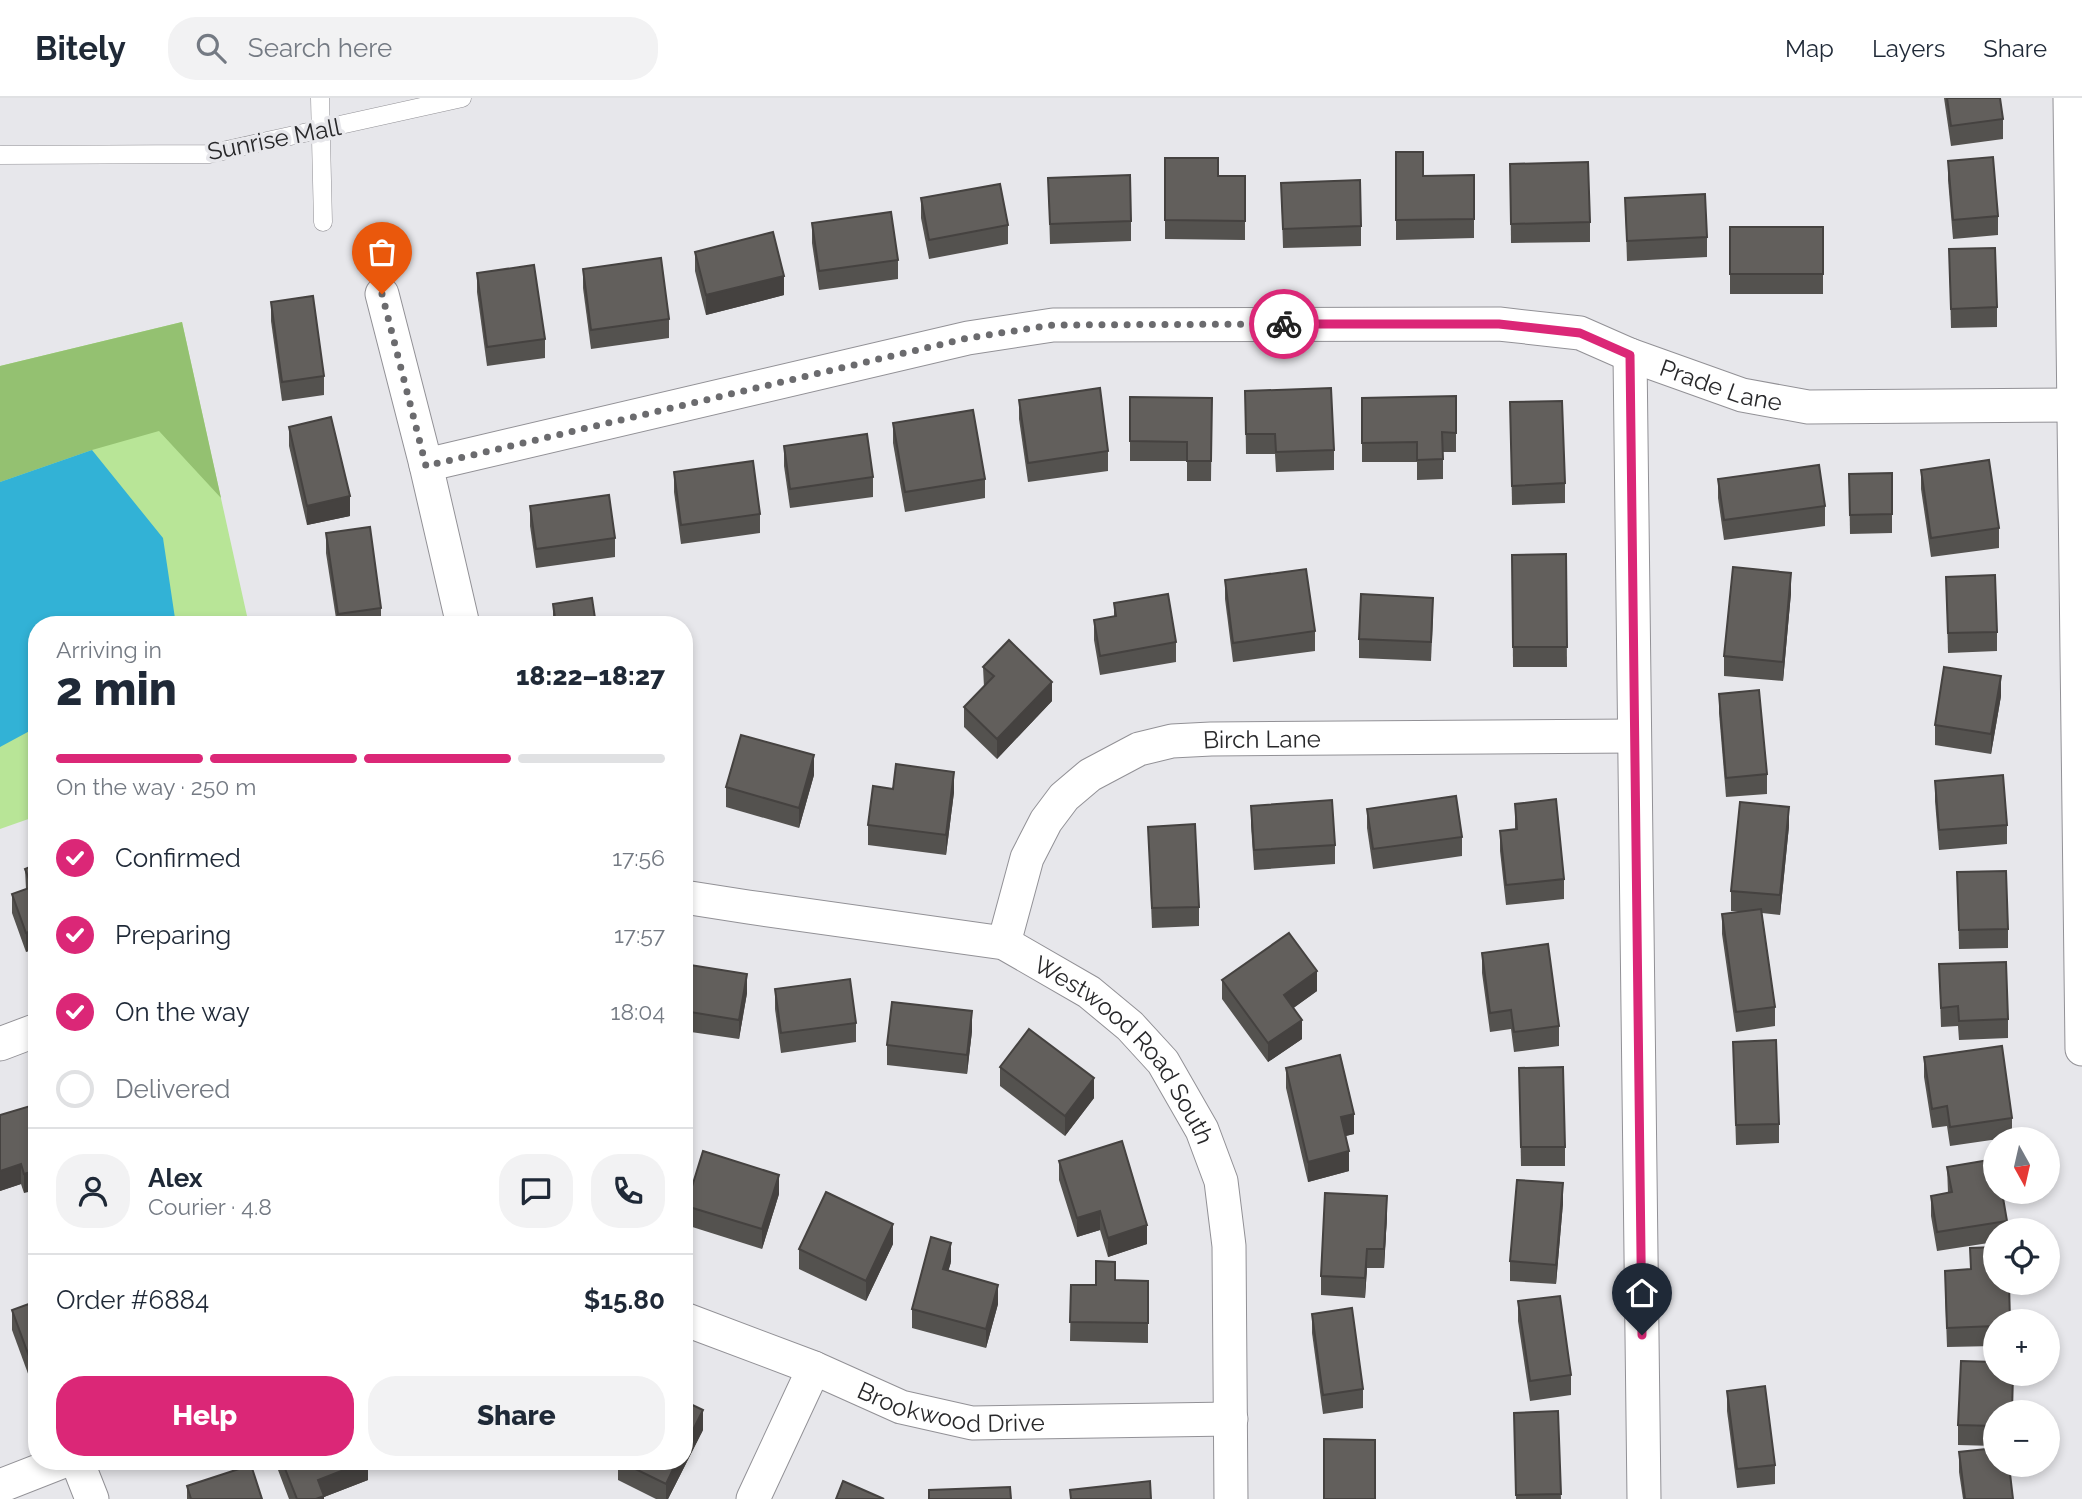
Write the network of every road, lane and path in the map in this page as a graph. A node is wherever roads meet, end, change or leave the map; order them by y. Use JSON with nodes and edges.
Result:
{"nodes":[{"id":1,"x":320,"y":98,"type":"edge"},
{"id":2,"x":462,"y":98,"type":"edge"},
{"id":3,"x":2070,"y":98,"type":"edge"},
{"id":4,"x":321,"y":130,"type":"junction"},
{"id":5,"x":0,"y":155,"type":"edge"},
{"id":6,"x":323,"y":222,"type":"dead end"},
{"id":7,"x":382,"y":294,"type":"dead end"},
{"id":8,"x":1630,"y":355,"type":"junction"},
{"id":9,"x":2074,"y":405,"type":"junction"},
{"id":10,"x":426,"y":466,"type":"junction"},
{"id":11,"x":461,"y":616,"type":"edge"},
{"id":12,"x":1634,"y":736,"type":"junction"},
{"id":13,"x":2081,"y":837,"type":"edge"},
{"id":14,"x":693,"y":899,"type":"edge"},
{"id":15,"x":1004,"y":943,"type":"junction"},
{"id":16,"x":28,"y":1033,"type":"edge"},
{"id":17,"x":0,"y":1044,"type":"edge"},
{"id":18,"x":2082,"y":1049,"type":"edge"},
{"id":19,"x":693,"y":1322,"type":"edge"},
{"id":20,"x":814,"y":1368,"type":"junction"},
{"id":21,"x":1231,"y":1419,"type":"junction"},
{"id":22,"x":41,"y":1470,"type":"edge"},
{"id":23,"x":81,"y":1470,"type":"edge"},
{"id":24,"x":0,"y":1486,"type":"edge"},
{"id":25,"x":92,"y":1499,"type":"edge"},
{"id":26,"x":753,"y":1499,"type":"edge"},
{"id":27,"x":1231,"y":1499,"type":"edge"},
{"id":28,"x":1644,"y":1499,"type":"edge"}],
"edges":[{"from":1,"to":4,"type":"lane"},
{"from":2,"to":4,"type":"lane","name":"Sunrise Mall"},
{"from":3,"to":9,"type":"street"},
{"from":4,"to":5,"type":"lane","name":"Sunrise Mall"},
{"from":4,"to":6,"type":"lane"},
{"from":7,"to":10,"type":"street"},
{"from":8,"to":9,"type":"street","name":"Prade Lane"},
{"from":8,"to":10,"type":"street","name":"Prade Lane"},
{"from":8,"to":12,"type":"street"},
{"from":9,"to":13,"type":"street"},
{"from":10,"to":11,"type":"street"},
{"from":12,"to":15,"type":"street","name":"Birch Lane"},
{"from":12,"to":28,"type":"street"},
{"from":13,"to":18,"type":"street"},
{"from":14,"to":15,"type":"street","name":"Westwood Road South"},
{"from":15,"to":21,"type":"street","name":"Westwood Road South"},
{"from":16,"to":17,"type":"street"},
{"from":19,"to":20,"type":"street","name":"Brookwood Drive"},
{"from":20,"to":21,"type":"street","name":"Brookwood Drive"},
{"from":20,"to":26,"type":"street"},
{"from":21,"to":27,"type":"street","name":"Westwood Road South"},
{"from":22,"to":24,"type":"street"},
{"from":23,"to":25,"type":"street"}]}
